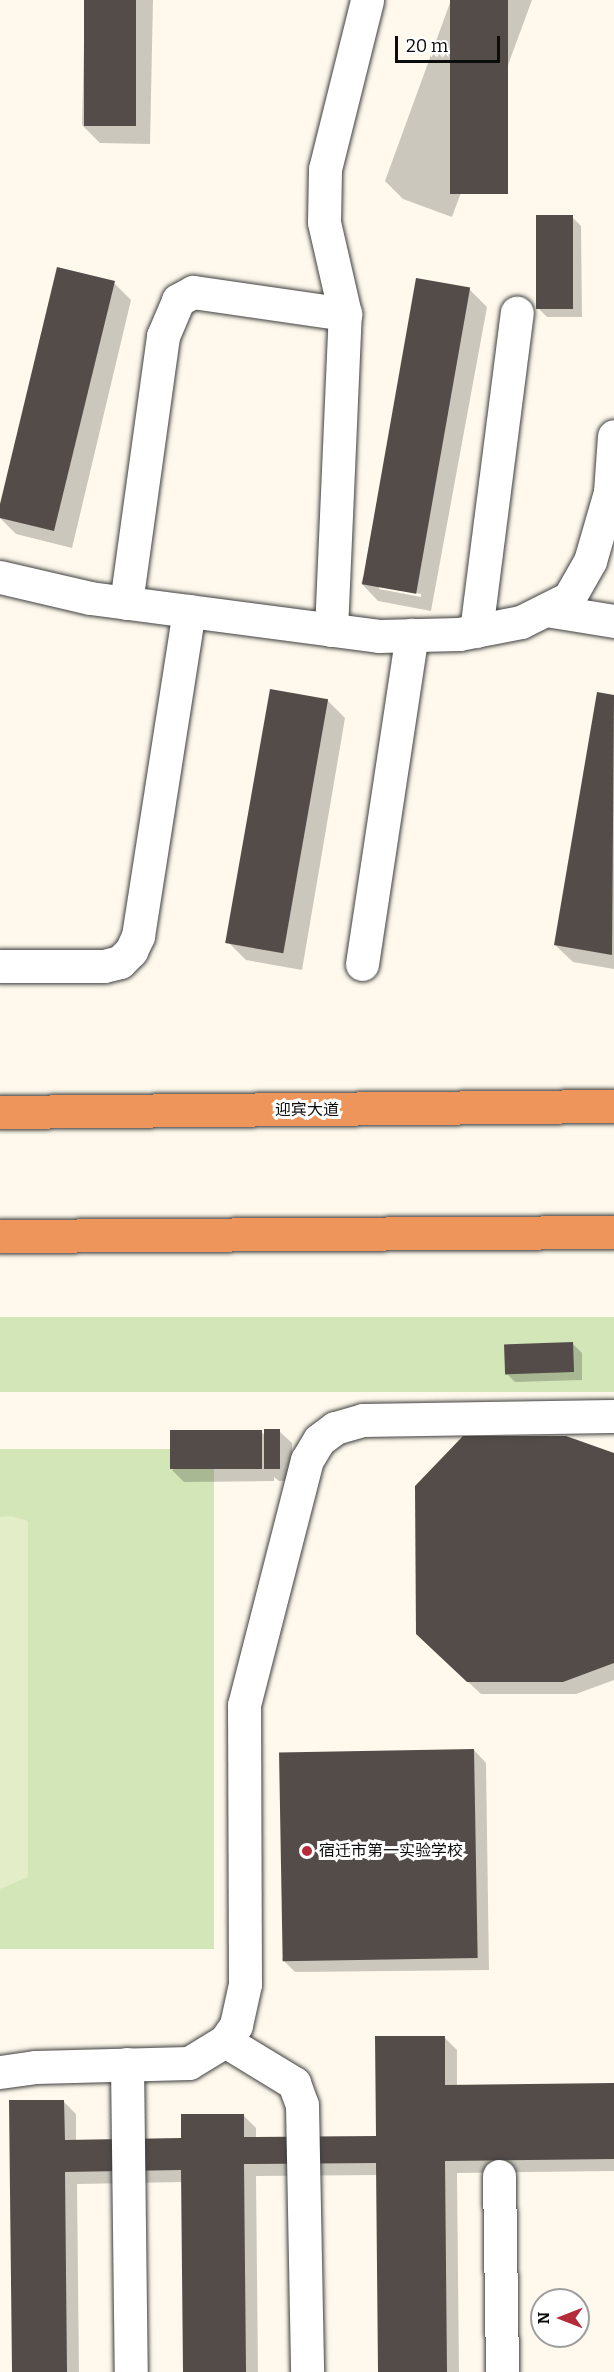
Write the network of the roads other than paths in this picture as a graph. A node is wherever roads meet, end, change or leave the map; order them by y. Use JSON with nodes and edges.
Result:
{"nodes":[{"id":1,"x":367,"y":0,"type":"edge"},
{"id":2,"x":517,"y":313,"type":"dead end"},
{"id":3,"x":345,"y":314,"type":"junction"},
{"id":4,"x":614,"y":436,"type":"edge"},
{"id":5,"x":0,"y":577,"type":"edge"},
{"id":6,"x":126,"y":603,"type":"junction"},
{"id":7,"x":546,"y":610,"type":"junction"},
{"id":8,"x":189,"y":611,"type":"junction"},
{"id":9,"x":614,"y":621,"type":"edge"},
{"id":10,"x":331,"y":630,"type":"junction"},
{"id":11,"x":476,"y":631,"type":"junction"},
{"id":12,"x":412,"y":635,"type":"junction"},
{"id":13,"x":362,"y":964,"type":"dead end"},
{"id":14,"x":0,"y":966,"type":"edge"},
{"id":15,"x":614,"y":1106,"type":"edge"},
{"id":16,"x":0,"y":1112,"type":"edge"},
{"id":17,"x":614,"y":1232,"type":"edge"},
{"id":18,"x":0,"y":1236,"type":"edge"},
{"id":19,"x":614,"y":1416,"type":"edge"},
{"id":20,"x":225,"y":2042,"type":"junction"},
{"id":21,"x":127,"y":2064,"type":"junction"},
{"id":22,"x":0,"y":2072,"type":"edge"},
{"id":23,"x":499,"y":2176,"type":"dead end"},
{"id":24,"x":130,"y":2372,"type":"edge"},
{"id":25,"x":307,"y":2372,"type":"edge"},
{"id":26,"x":502,"y":2372,"type":"edge"}],
"edges":[{"from":1,"to":3,"type":"lane"},
{"from":2,"to":11,"type":"lane"},
{"from":3,"to":6,"type":"lane"},
{"from":3,"to":10,"type":"lane"},
{"from":4,"to":7,"type":"lane"},
{"from":5,"to":6,"type":"lane"},
{"from":6,"to":8,"type":"lane"},
{"from":7,"to":9,"type":"lane"},
{"from":7,"to":11,"type":"lane"},
{"from":8,"to":10,"type":"lane"},
{"from":8,"to":14,"type":"lane"},
{"from":10,"to":12,"type":"lane"},
{"from":11,"to":12,"type":"lane"},
{"from":12,"to":13,"type":"lane"},
{"from":15,"to":16,"type":"highway","name":"迎宾大道"},
{"from":17,"to":18,"type":"highway"},
{"from":19,"to":20,"type":"lane"},
{"from":20,"to":21,"type":"lane"},
{"from":20,"to":25,"type":"lane"},
{"from":21,"to":22,"type":"lane"},
{"from":21,"to":24,"type":"lane"},
{"from":23,"to":26,"type":"lane"}]}
